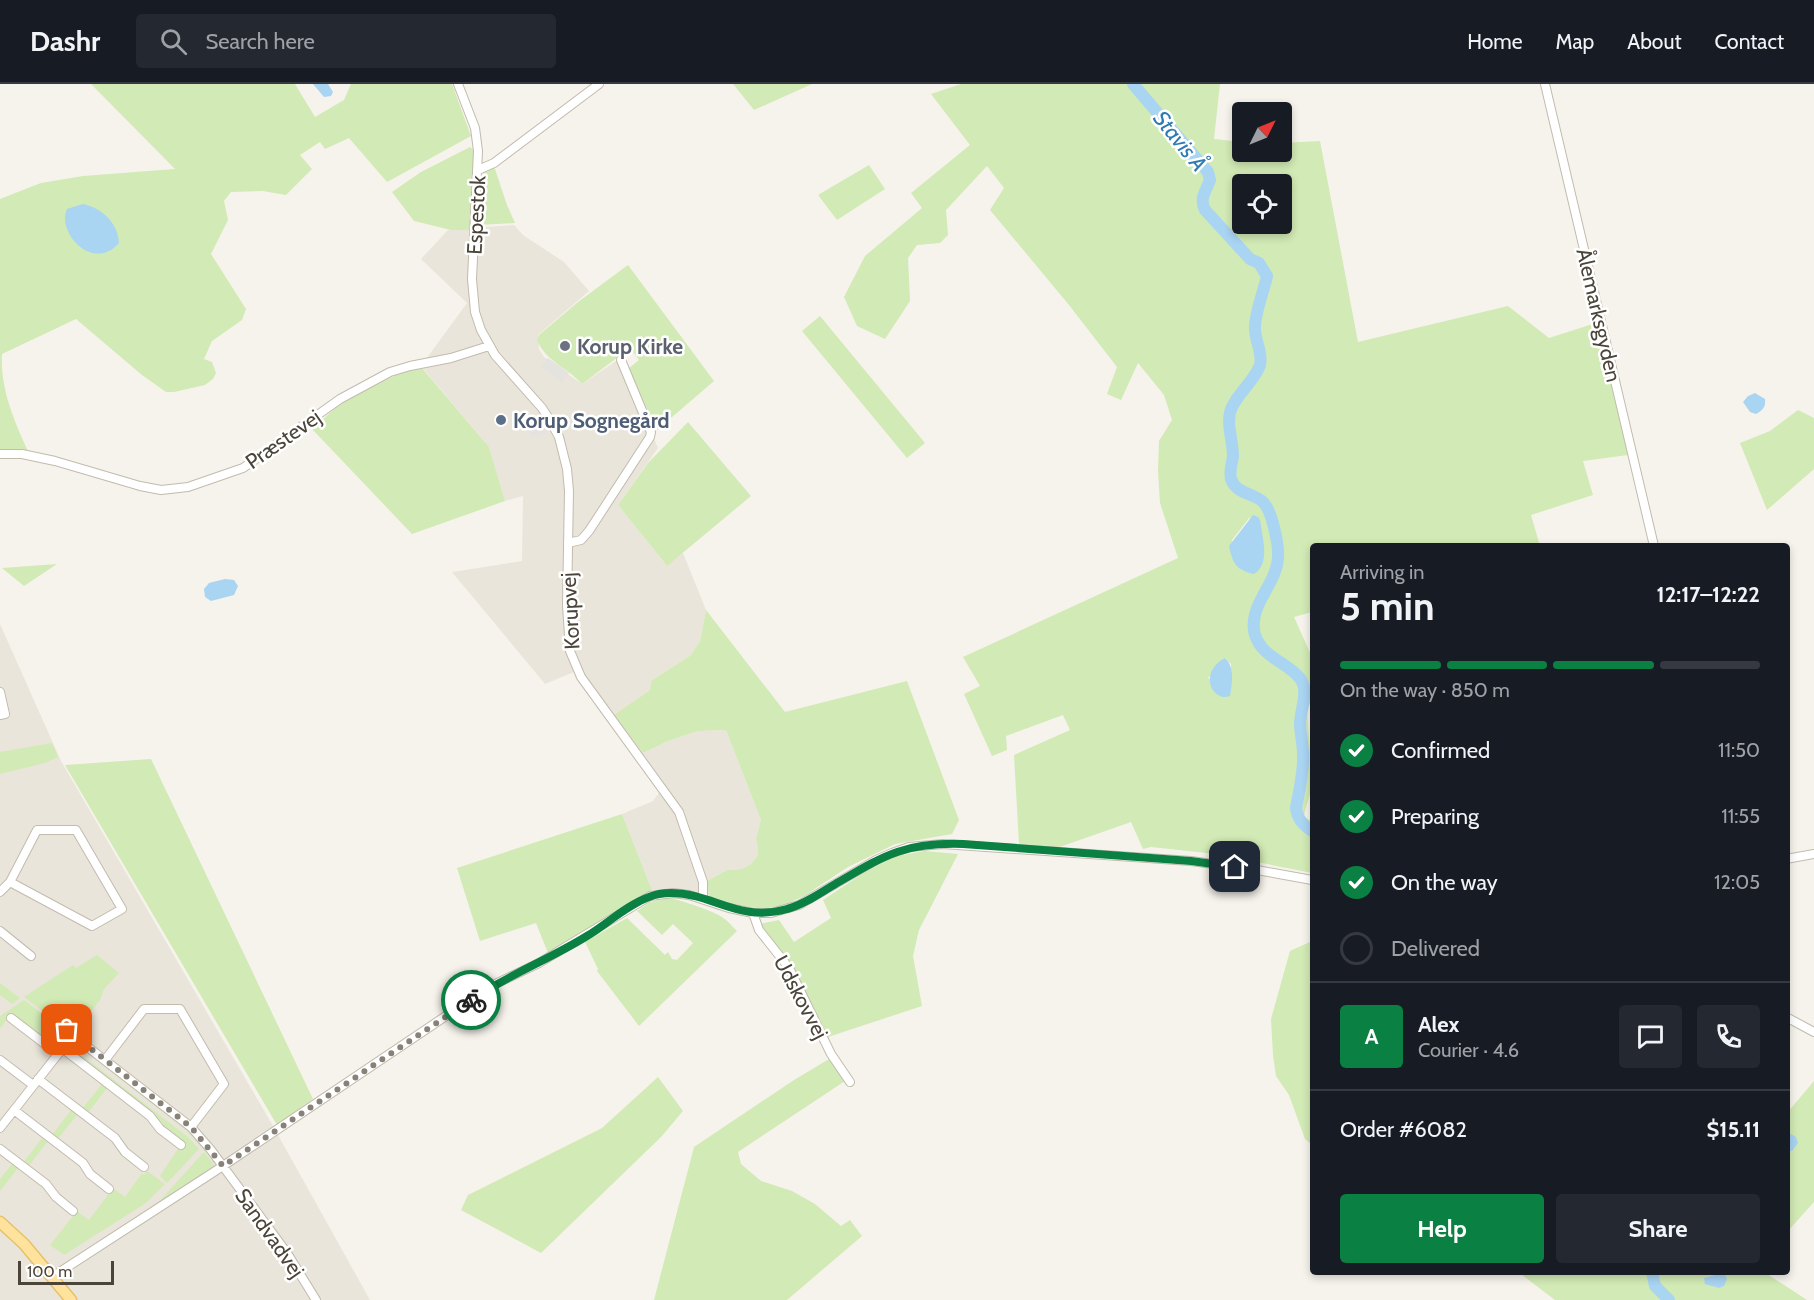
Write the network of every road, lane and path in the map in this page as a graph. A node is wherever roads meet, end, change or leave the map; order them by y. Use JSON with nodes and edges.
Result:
{"nodes":[{"id":1,"x":458,"y":84,"type":"edge"},
{"id":2,"x":598,"y":84,"type":"edge"},
{"id":3,"x":1545,"y":84,"type":"edge"},
{"id":4,"x":478,"y":170,"type":"junction"},
{"id":5,"x":489,"y":346,"type":"junction"},
{"id":6,"x":621,"y":360,"type":"dead end"},
{"id":7,"x":0,"y":454,"type":"edge"},
{"id":8,"x":568,"y":543,"type":"junction"},
{"id":9,"x":1653,"y":543,"type":"edge"},
{"id":10,"x":0,"y":692,"type":"edge"},
{"id":11,"x":0,"y":715,"type":"edge"},
{"id":12,"x":1814,"y":854,"type":"edge"},
{"id":13,"x":1790,"y":858,"type":"edge"},
{"id":14,"x":1310,"y":880,"type":"edge"},
{"id":15,"x":10,"y":882,"type":"junction"},
{"id":16,"x":0,"y":892,"type":"edge"},
{"id":17,"x":703,"y":899,"type":"junction"},
{"id":18,"x":753,"y":913,"type":"junction"},
{"id":19,"x":0,"y":931,"type":"edge"},
{"id":20,"x":31,"y":956,"type":"dead end"},
{"id":21,"x":10,"y":1018,"type":"dead end"},
{"id":22,"x":1790,"y":1019,"type":"edge"},
{"id":23,"x":1814,"y":1032,"type":"edge"},
{"id":24,"x":60,"y":1051,"type":"junction"},
{"id":25,"x":0,"y":1060,"type":"edge"},
{"id":26,"x":105,"y":1060,"type":"junction"},
{"id":27,"x":36,"y":1082,"type":"junction"},
{"id":28,"x":850,"y":1082,"type":"dead end"},
{"id":29,"x":14,"y":1110,"type":"junction"},
{"id":30,"x":191,"y":1127,"type":"junction"},
{"id":31,"x":0,"y":1128,"type":"edge"},
{"id":32,"x":181,"y":1145,"type":"dead end"},
{"id":33,"x":0,"y":1149,"type":"edge"},
{"id":34,"x":223,"y":1166,"type":"junction"},
{"id":35,"x":144,"y":1167,"type":"dead end"},
{"id":36,"x":109,"y":1189,"type":"dead end"},
{"id":37,"x":73,"y":1211,"type":"dead end"},
{"id":38,"x":0,"y":1222,"type":"edge"},
{"id":39,"x":52,"y":1277,"type":"junction"},
{"id":40,"x":71,"y":1300,"type":"edge"},
{"id":41,"x":316,"y":1300,"type":"edge"}],
"edges":[{"from":1,"to":4,"type":"street","name":"Espestok"},
{"from":2,"to":4,"type":"street"},
{"from":3,"to":9,"type":"street","name":"Ålemarksgyden"},
{"from":4,"to":5,"type":"street","name":"Espestok"},
{"from":5,"to":7,"type":"street","name":"Præstevej"},
{"from":5,"to":8,"type":"street","name":"Korupvej"},
{"from":6,"to":8,"type":"street"},
{"from":8,"to":17,"type":"street","name":"Korupvej"},
{"from":10,"to":11,"type":"street"},
{"from":12,"to":13,"type":"street"},
{"from":14,"to":18,"type":"street"},
{"from":15,"to":15,"type":"street"},
{"from":15,"to":16,"type":"street"},
{"from":17,"to":18,"type":"street"},
{"from":17,"to":34,"type":"street"},
{"from":18,"to":28,"type":"street","name":"Udskovvej"},
{"from":19,"to":20,"type":"street"},
{"from":21,"to":24,"type":"street"},
{"from":22,"to":23,"type":"street"},
{"from":24,"to":26,"type":"street","name":"Sandvadvej"},
{"from":24,"to":27,"type":"street"},
{"from":24,"to":32,"type":"street"},
{"from":25,"to":27,"type":"street"},
{"from":26,"to":30,"type":"street","name":"Sandvadvej"},
{"from":26,"to":30,"type":"street"},
{"from":27,"to":29,"type":"street"},
{"from":27,"to":35,"type":"street"},
{"from":29,"to":31,"type":"street"},
{"from":29,"to":36,"type":"street"},
{"from":30,"to":34,"type":"street","name":"Sandvadvej"},
{"from":33,"to":37,"type":"street"},
{"from":34,"to":39,"type":"street"},
{"from":34,"to":41,"type":"street","name":"Sandvadvej"},
{"from":38,"to":39,"type":"main road"},
{"from":39,"to":40,"type":"main road"}]}
